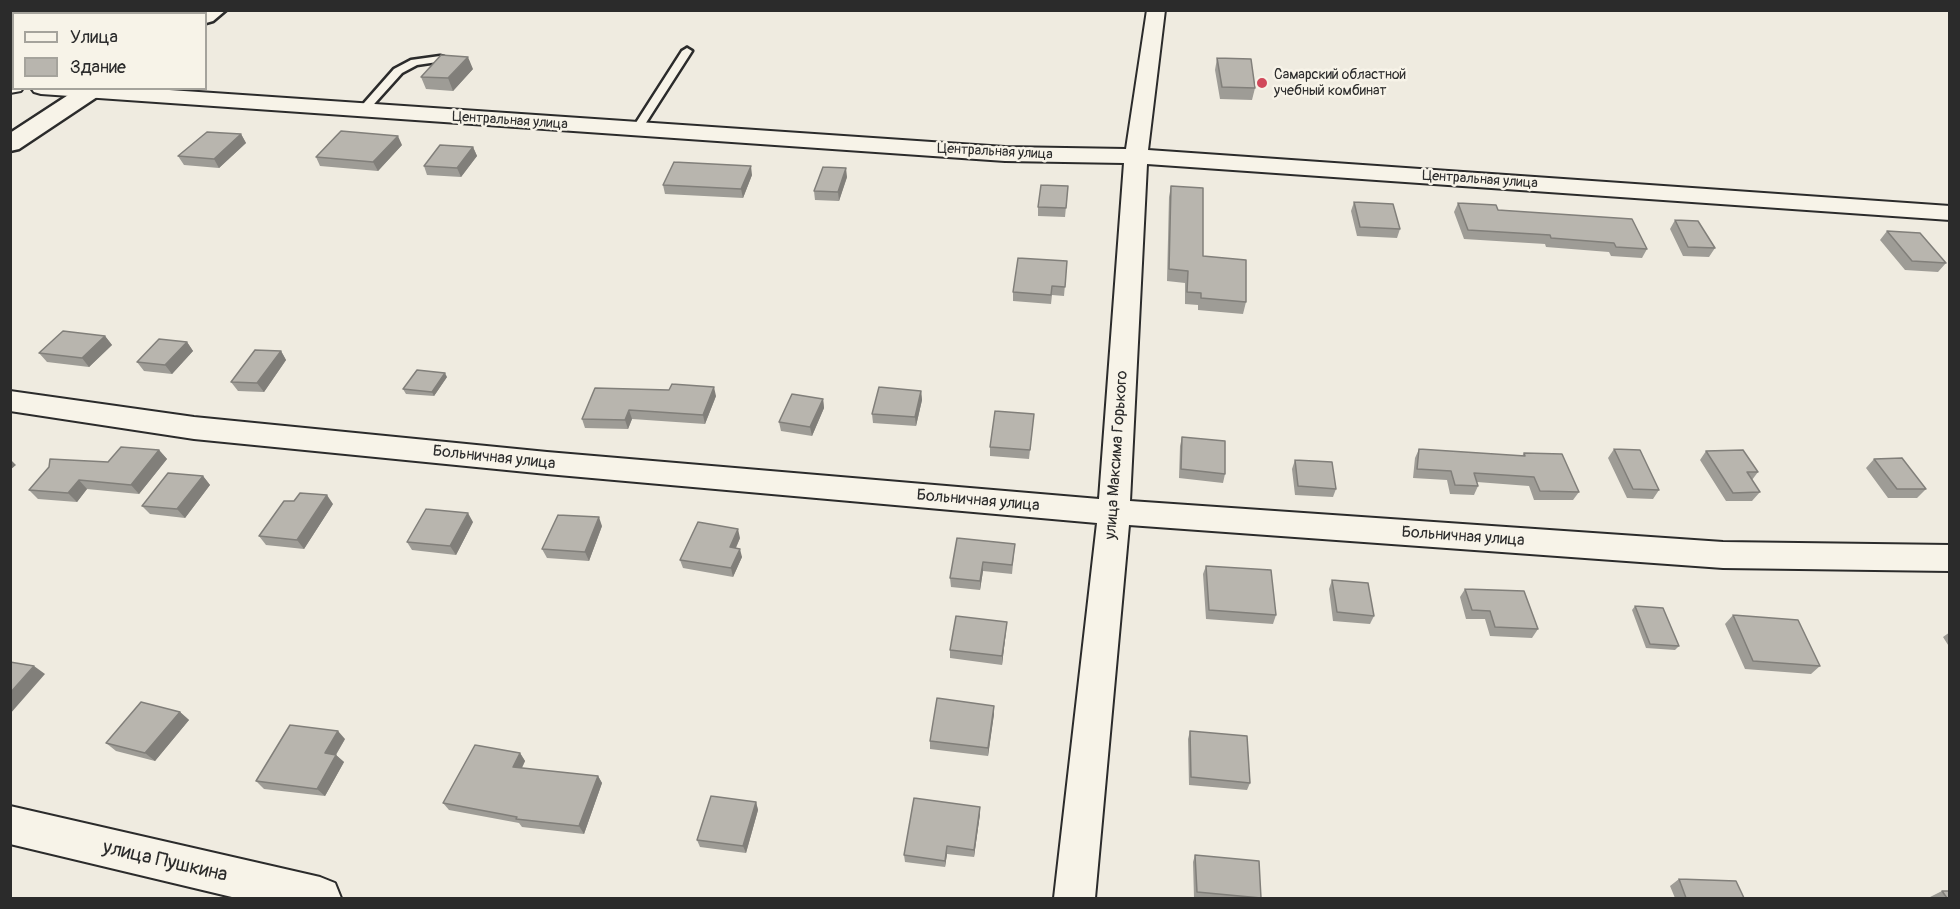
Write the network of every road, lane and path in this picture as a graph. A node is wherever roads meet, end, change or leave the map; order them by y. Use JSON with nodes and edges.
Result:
{"nodes":[{"id":1,"x":1156,"y":10,"type":"edge"},
{"id":2,"x":687,"y":51,"type":"dead end"},
{"id":3,"x":440,"y":59,"type":"edge"},
{"id":4,"x":93,"y":90,"type":"edge"},
{"id":5,"x":362,"y":111,"type":"junction"},
{"id":6,"x":637,"y":129,"type":"junction"},
{"id":7,"x":10,"y":144,"type":"edge"},
{"id":8,"x":1136,"y":156,"type":"junction"},
{"id":9,"x":1950,"y":213,"type":"edge"},
{"id":10,"x":10,"y":401,"type":"edge"},
{"id":11,"x":1114,"y":512,"type":"junction"},
{"id":12,"x":1950,"y":558,"type":"edge"},
{"id":13,"x":10,"y":825,"type":"edge"},
{"id":14,"x":320,"y":898,"type":"edge"},
{"id":15,"x":1074,"y":898,"type":"edge"}],
"edges":[{"from":1,"to":8,"type":"street","name":"улица Максима Горького"},
{"from":2,"to":6,"type":"lane"},
{"from":3,"to":5,"type":"lane"},
{"from":4,"to":5,"type":"street","name":"Центральная улица"},
{"from":4,"to":7,"type":"street"},
{"from":5,"to":6,"type":"street","name":"Центральная улица"},
{"from":6,"to":8,"type":"street","name":"Центральная улица"},
{"from":8,"to":9,"type":"street","name":"Центральная улица"},
{"from":8,"to":11,"type":"street","name":"улица Максима Горького"},
{"from":10,"to":11,"type":"street","name":"Больничная улица"},
{"from":11,"to":12,"type":"street","name":"Больничная улица"},
{"from":11,"to":15,"type":"street","name":"улица Максима Горького"},
{"from":13,"to":14,"type":"street","name":"улица Пушкина"}]}
